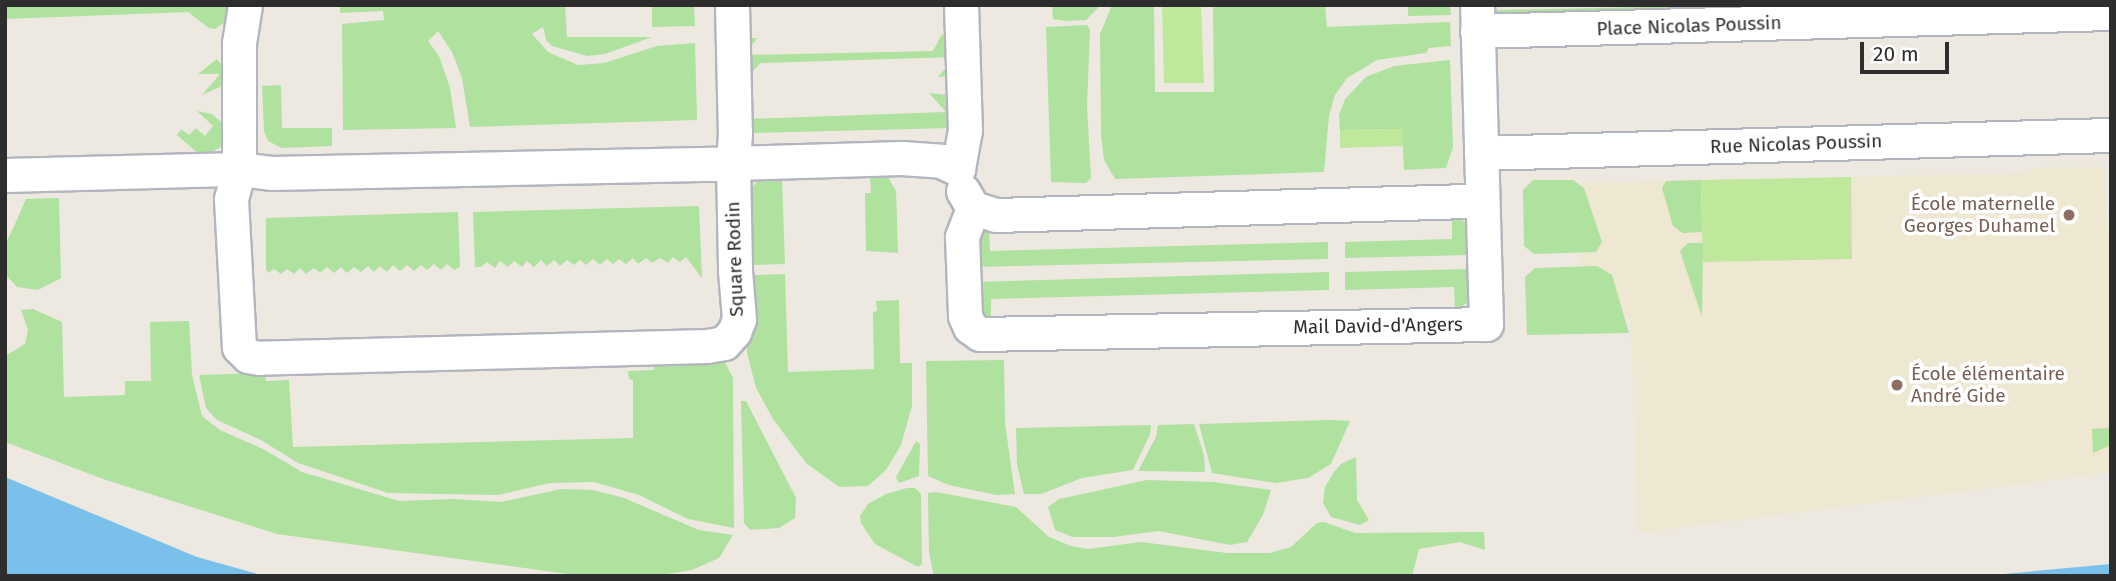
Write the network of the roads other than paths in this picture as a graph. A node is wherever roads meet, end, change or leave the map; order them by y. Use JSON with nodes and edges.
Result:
{"nodes":[{"id":1,"x":245,"y":5,"type":"edge"},
{"id":2,"x":732,"y":5,"type":"edge"},
{"id":3,"x":961,"y":5,"type":"edge"},
{"id":4,"x":2111,"y":13,"type":"edge"},
{"id":5,"x":1477,"y":18,"type":"edge"},
{"id":6,"x":2111,"y":135,"type":"edge"},
{"id":7,"x":1481,"y":153,"type":"junction"},
{"id":8,"x":733,"y":163,"type":"junction"},
{"id":9,"x":239,"y":169,"type":"junction"},
{"id":10,"x":958,"y":169,"type":"junction"},
{"id":11,"x":5,"y":175,"type":"edge"},
{"id":12,"x":1482,"y":201,"type":"junction"},
{"id":13,"x":973,"y":208,"type":"junction"}],
"edges":[{"from":1,"to":9,"type":"street"},
{"from":2,"to":8,"type":"street"},
{"from":3,"to":10,"type":"street"},
{"from":4,"to":5,"type":"street","name":"Place Nicolas Poussin"},
{"from":5,"to":7,"type":"street"},
{"from":6,"to":7,"type":"street","name":"Rue Nicolas Poussin"},
{"from":7,"to":12,"type":"street"},
{"from":8,"to":9,"type":"street"},
{"from":8,"to":9,"type":"street","name":"Square Rodin"},
{"from":8,"to":10,"type":"street"},
{"from":9,"to":11,"type":"street"},
{"from":10,"to":13,"type":"street"},
{"from":12,"to":13,"type":"street"},
{"from":12,"to":13,"type":"street","name":"Mail David-d'Angers"}]}
